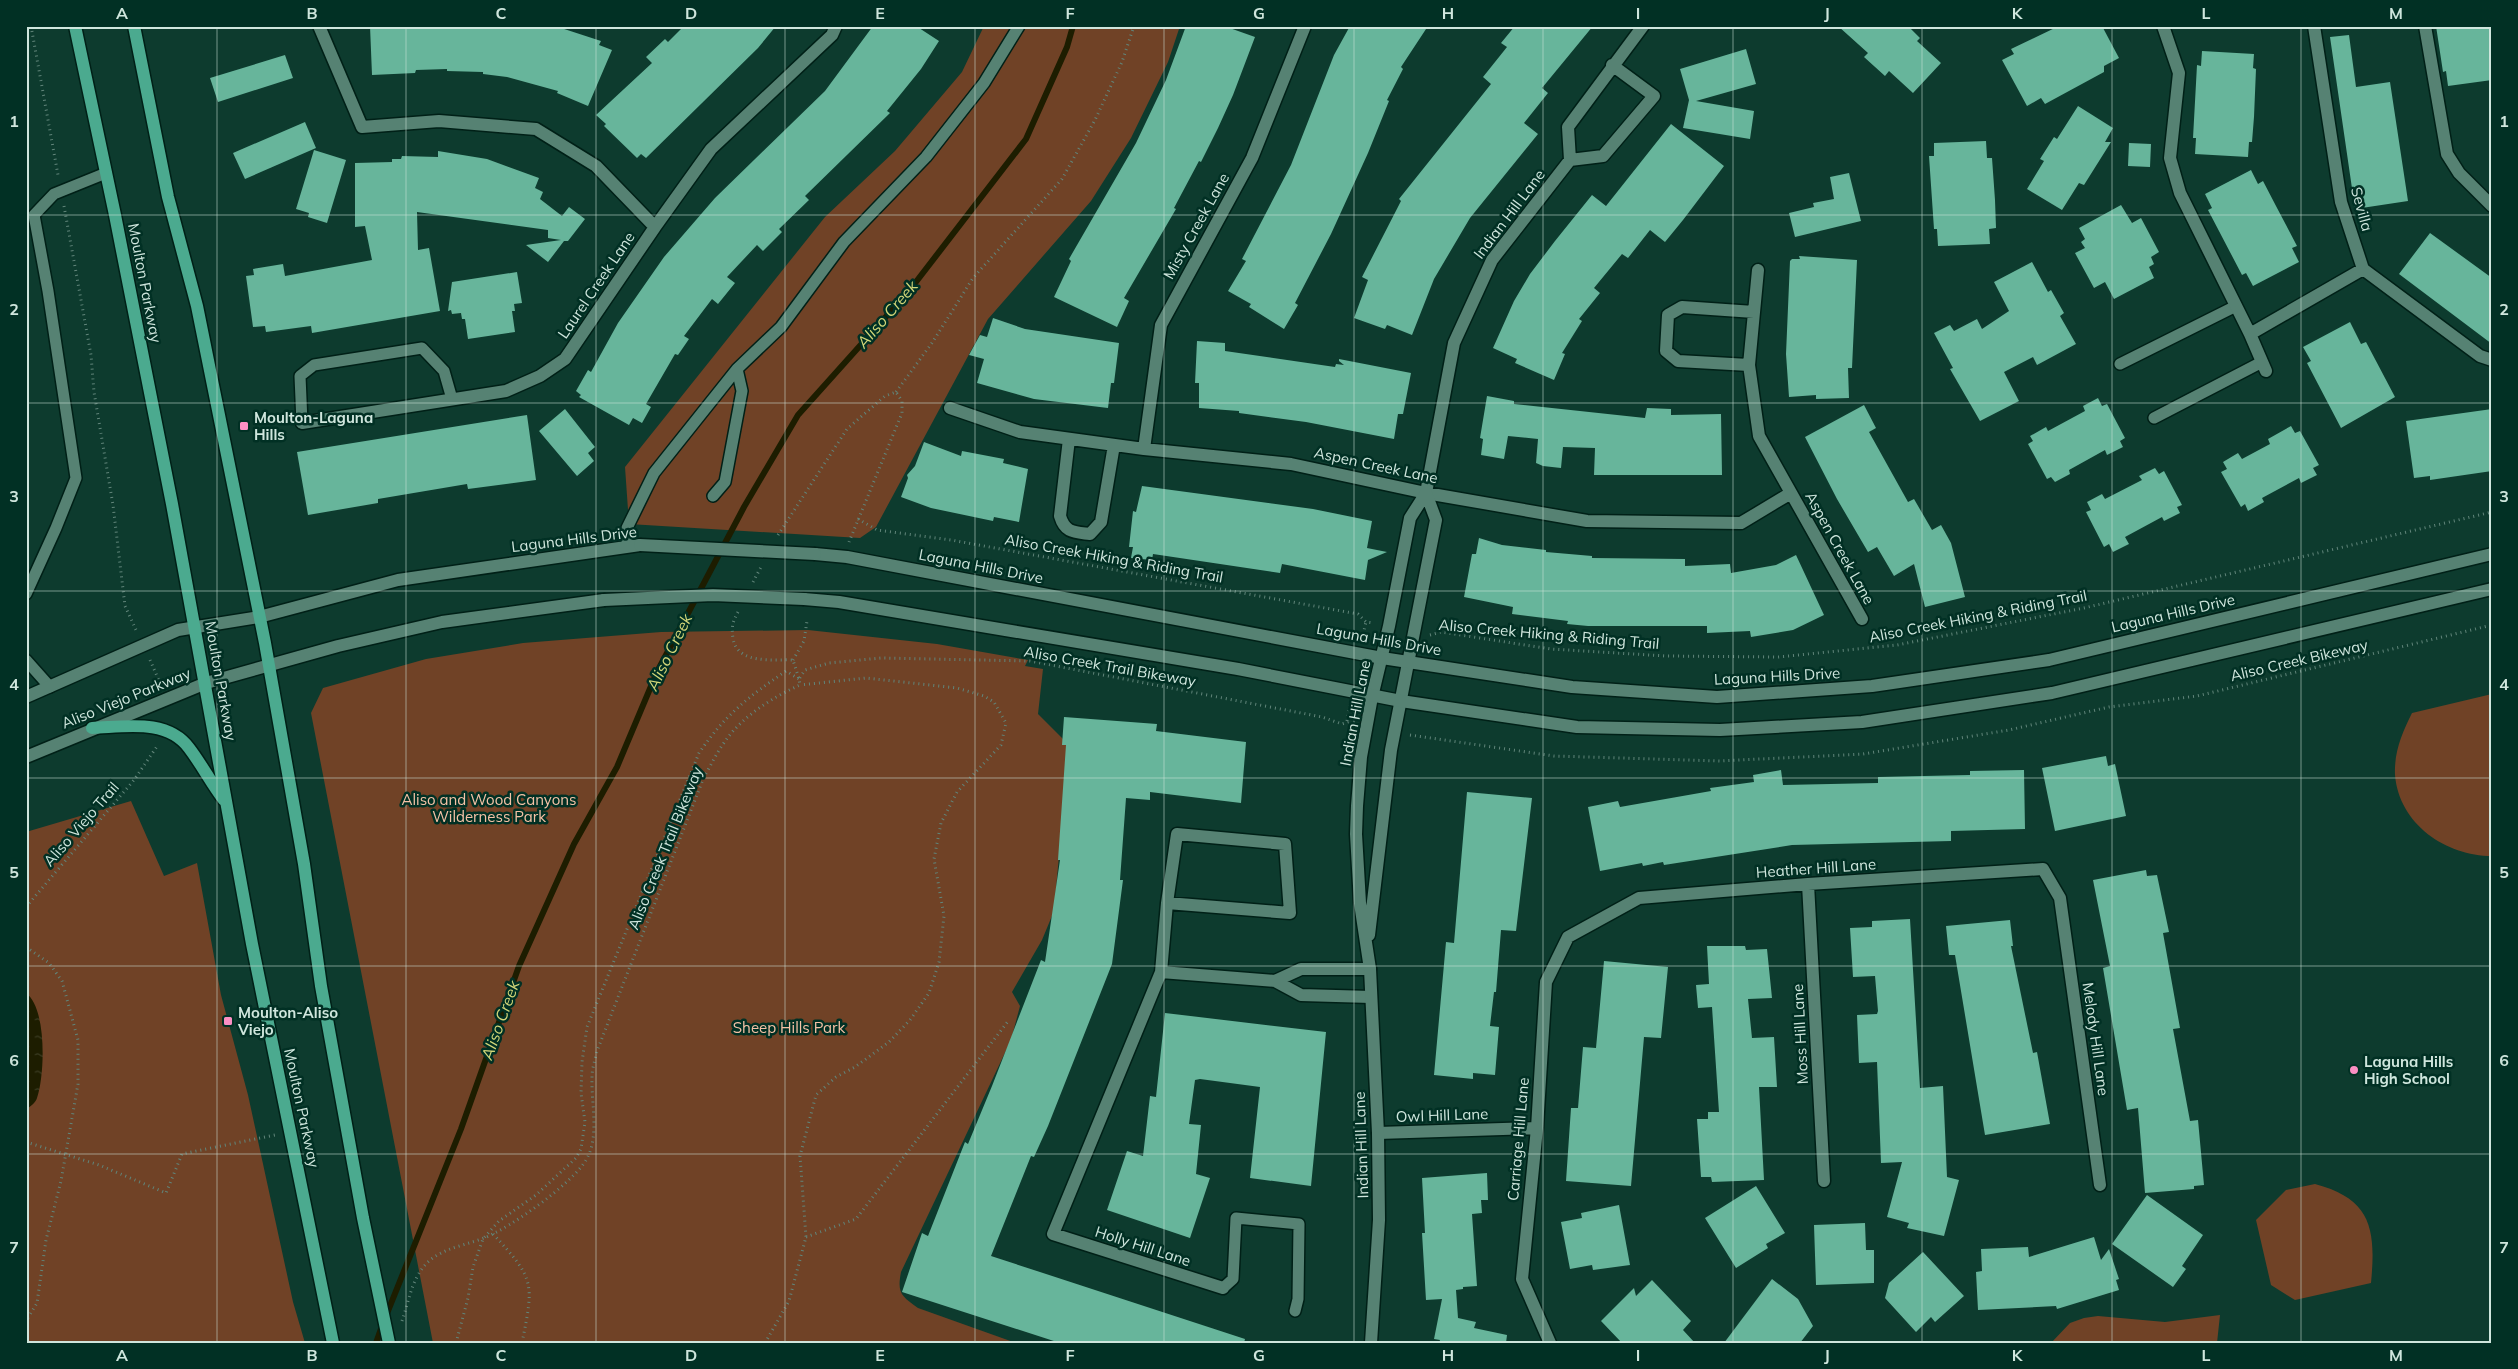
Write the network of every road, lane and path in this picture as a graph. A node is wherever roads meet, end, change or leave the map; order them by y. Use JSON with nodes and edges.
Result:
{"nodes":[{"id":1,"x":31,"y":26,"type":"edge"},
{"id":2,"x":74,"y":26,"type":"edge"},
{"id":3,"x":134,"y":26,"type":"edge"},
{"id":4,"x":319,"y":26,"type":"edge"},
{"id":5,"x":836,"y":26,"type":"edge"},
{"id":6,"x":1018,"y":26,"type":"edge"},
{"id":7,"x":1134,"y":26,"type":"edge"},
{"id":8,"x":1305,"y":26,"type":"edge"},
{"id":9,"x":1643,"y":26,"type":"edge"},
{"id":10,"x":2163,"y":26,"type":"edge"},
{"id":11,"x":2314,"y":26,"type":"edge"},
{"id":12,"x":2424,"y":26,"type":"edge"},
{"id":13,"x":1612,"y":65,"type":"junction"},
{"id":14,"x":1570,"y":160,"type":"junction"},
{"id":15,"x":106,"y":173,"type":"junction"},
{"id":16,"x":61,"y":191,"type":"junction"},
{"id":17,"x":2492,"y":206,"type":"edge"},
{"id":18,"x":655,"y":227,"type":"junction"},
{"id":19,"x":1758,"y":270,"type":"dead end"},
{"id":20,"x":2364,"y":270,"type":"junction"},
{"id":21,"x":2236,"y":306,"type":"junction"},
{"id":22,"x":1754,"y":312,"type":"junction"},
{"id":23,"x":2250,"y":334,"type":"junction"},
{"id":24,"x":2492,"y":360,"type":"edge"},
{"id":25,"x":2120,"y":364,"type":"dead end"},
{"id":26,"x":1749,"y":365,"type":"junction"},
{"id":27,"x":2264,"y":367,"type":"joint"},
{"id":28,"x":737,"y":369,"type":"junction"},
{"id":29,"x":896,"y":392,"type":"junction"},
{"id":30,"x":452,"y":399,"type":"junction"},
{"id":31,"x":950,"y":408,"type":"dead end"},
{"id":32,"x":2154,"y":418,"type":"dead end"},
{"id":33,"x":302,"y":423,"type":"joint"},
{"id":34,"x":1069,"y":439,"type":"junction"},
{"id":35,"x":1114,"y":445,"type":"junction"},
{"id":36,"x":1144,"y":449,"type":"junction"},
{"id":37,"x":1426,"y":493,"type":"junction"},
{"id":38,"x":1791,"y":493,"type":"junction"},
{"id":39,"x":713,"y":496,"type":"dead end"},
{"id":40,"x":2492,"y":512,"type":"edge"},
{"id":41,"x":858,"y":519,"type":"junction"},
{"id":42,"x":773,"y":544,"type":"dead end"},
{"id":43,"x":634,"y":546,"type":"junction"},
{"id":44,"x":2492,"y":554,"type":"edge"},
{"id":45,"x":847,"y":557,"type":"junction"},
{"id":46,"x":764,"y":561,"type":"dead end"},
{"id":47,"x":751,"y":586,"type":"dead end"},
{"id":48,"x":2492,"y":589,"type":"edge"},
{"id":49,"x":26,"y":594,"type":"edge"},
{"id":50,"x":742,"y":603,"type":"dead end"},
{"id":51,"x":125,"y":606,"type":"dead end"},
{"id":52,"x":259,"y":616,"type":"junction"},
{"id":53,"x":1862,"y":619,"type":"dead end"},
{"id":54,"x":807,"y":621,"type":"dead end"},
{"id":55,"x":1366,"y":622,"type":"dead end"},
{"id":56,"x":2492,"y":625,"type":"edge"},
{"id":57,"x":195,"y":626,"type":"junction"},
{"id":58,"x":1429,"y":635,"type":"dead end"},
{"id":59,"x":1382,"y":658,"type":"junction"},
{"id":60,"x":26,"y":660,"type":"edge"},
{"id":61,"x":793,"y":660,"type":"junction"},
{"id":62,"x":1408,"y":662,"type":"junction"},
{"id":63,"x":268,"y":665,"type":"junction"},
{"id":64,"x":799,"y":679,"type":"junction"},
{"id":65,"x":206,"y":683,"type":"junction"},
{"id":66,"x":800,"y":685,"type":"junction"},
{"id":67,"x":50,"y":687,"type":"junction"},
{"id":68,"x":26,"y":697,"type":"edge"},
{"id":69,"x":1372,"y":697,"type":"junction"},
{"id":70,"x":1401,"y":701,"type":"junction"},
{"id":71,"x":2109,"y":707,"type":"dead end"},
{"id":72,"x":1348,"y":721,"type":"dead end"},
{"id":73,"x":92,"y":728,"type":"junction"},
{"id":74,"x":26,"y":757,"type":"edge"},
{"id":75,"x":134,"y":780,"type":"dead end"},
{"id":76,"x":225,"y":802,"type":"junction"},
{"id":77,"x":1808,"y":884,"type":"junction"},
{"id":78,"x":2060,"y":898,"type":"joint"},
{"id":79,"x":1167,"y":903,"type":"junction"},
{"id":80,"x":26,"y":907,"type":"edge"},
{"id":81,"x":1568,"y":937,"type":"joint"},
{"id":82,"x":1367,"y":946,"type":"junction"},
{"id":83,"x":26,"y":947,"type":"edge"},
{"id":84,"x":1370,"y":969,"type":"junction"},
{"id":85,"x":1161,"y":972,"type":"junction"},
{"id":86,"x":1275,"y":981,"type":"junction"},
{"id":87,"x":1372,"y":997,"type":"junction"},
{"id":88,"x":1010,"y":1020,"type":"dead end"},
{"id":89,"x":1537,"y":1128,"type":"junction"},
{"id":90,"x":291,"y":1132,"type":"junction"},
{"id":91,"x":1378,"y":1133,"type":"junction"},
{"id":92,"x":26,"y":1142,"type":"edge"},
{"id":93,"x":65,"y":1154,"type":"junction"},
{"id":94,"x":1824,"y":1181,"type":"dead end"},
{"id":95,"x":2100,"y":1185,"type":"dead end"},
{"id":96,"x":493,"y":1234,"type":"junction"},
{"id":97,"x":806,"y":1237,"type":"junction"},
{"id":98,"x":483,"y":1238,"type":"junction"},
{"id":99,"x":1223,"y":1288,"type":"joint"},
{"id":100,"x":1295,"y":1312,"type":"dead end"},
{"id":101,"x":26,"y":1322,"type":"edge"},
{"id":102,"x":401,"y":1324,"type":"dead end"},
{"id":103,"x":333,"y":1343,"type":"edge"},
{"id":104,"x":389,"y":1343,"type":"edge"},
{"id":105,"x":456,"y":1343,"type":"edge"},
{"id":106,"x":522,"y":1343,"type":"edge"},
{"id":107,"x":765,"y":1343,"type":"edge"},
{"id":108,"x":1371,"y":1343,"type":"edge"},
{"id":109,"x":1550,"y":1343,"type":"edge"}],
"edges":[{"from":1,"to":16,"type":"path"},
{"from":2,"to":15,"type":"main road","name":"Moulton Parkway"},
{"from":3,"to":52,"type":"main road"},
{"from":4,"to":18,"type":"street"},
{"from":5,"to":18,"type":"street","name":"Laurel Creek Lane"},
{"from":6,"to":28,"type":"lane"},
{"from":7,"to":29,"type":"path"},
{"from":8,"to":36,"type":"street","name":"Misty Creek Lane"},
{"from":9,"to":13,"type":"street"},
{"from":10,"to":21,"type":"street"},
{"from":11,"to":20,"type":"street","name":"Sevilla"},
{"from":12,"to":17,"type":"street"},
{"from":13,"to":14,"type":"street"},
{"from":13,"to":14,"type":"street"},
{"from":14,"to":37,"type":"street","name":"Indian Hill Lane"},
{"from":15,"to":16,"type":"lane"},
{"from":15,"to":57,"type":"main road","name":"Moulton Parkway"},
{"from":16,"to":49,"type":"lane"},
{"from":16,"to":51,"type":"path"},
{"from":18,"to":30,"type":"street","name":"Laurel Creek Lane"},
{"from":19,"to":22,"type":"street","name":"Aspen Creek Lane"},
{"from":20,"to":23,"type":"street"},
{"from":20,"to":24,"type":"street"},
{"from":21,"to":23,"type":"street"},
{"from":21,"to":25,"type":"lane"},
{"from":22,"to":26,"type":"street","name":"Aspen Creek Lane"},
{"from":22,"to":26,"type":"street"},
{"from":23,"to":27,"type":"street"},
{"from":26,"to":38,"type":"street","name":"Aspen Creek Lane"},
{"from":27,"to":32,"type":"lane"},
{"from":28,"to":39,"type":"lane"},
{"from":28,"to":43,"type":"lane"},
{"from":29,"to":41,"type":"path"},
{"from":29,"to":42,"type":"path"},
{"from":30,"to":33,"type":"street","name":"Laurel Creek Lane"},
{"from":30,"to":33,"type":"lane"},
{"from":31,"to":34,"type":"street","name":"Aspen Creek Lane"},
{"from":34,"to":35,"type":"street","name":"Aspen Creek Lane"},
{"from":34,"to":35,"type":"street"},
{"from":35,"to":36,"type":"street","name":"Aspen Creek Lane"},
{"from":36,"to":37,"type":"street","name":"Aspen Creek Lane"},
{"from":37,"to":38,"type":"street","name":"Aspen Creek Lane"},
{"from":37,"to":59,"type":"street","name":"Indian Hill Lane"},
{"from":37,"to":62,"type":"street","name":"Indian Hill Lane"},
{"from":38,"to":53,"type":"street","name":"Aspen Creek Lane"},
{"from":40,"to":58,"type":"path","name":"Aliso Creek Hiking & Riding Trail"},
{"from":41,"to":45,"type":"path"},
{"from":41,"to":55,"type":"path","name":"Aliso Creek Hiking & Riding Trail"},
{"from":43,"to":45,"type":"street","name":"Laguna Hills Drive","bridge":true},
{"from":43,"to":52,"type":"street","name":"Laguna Hills Drive"},
{"from":44,"to":62,"type":"street","name":"Laguna Hills Drive"},
{"from":45,"to":59,"type":"street","name":"Laguna Hills Drive"},
{"from":46,"to":47,"type":"path"},
{"from":48,"to":70,"type":"street"},
{"from":50,"to":61,"type":"path"},
{"from":52,"to":57,"type":"street"},
{"from":52,"to":63,"type":"main road"},
{"from":54,"to":61,"type":"path"},
{"from":56,"to":71,"type":"path","name":"Aliso Creek Bikeway"},
{"from":57,"to":65,"type":"main road","name":"Moulton Parkway"},
{"from":57,"to":67,"type":"street"},
{"from":59,"to":62,"type":"street","name":"Laguna Hills Drive"},
{"from":59,"to":69,"type":"street","name":"Indian Hill Lane"},
{"from":60,"to":67,"type":"lane"},
{"from":61,"to":64,"type":"path"},
{"from":62,"to":70,"type":"street","name":"Indian Hill Lane"},
{"from":63,"to":65,"type":"street","name":"Aliso Viejo Parkway"},
{"from":63,"to":69,"type":"street","bridge":true},
{"from":63,"to":104,"type":"main road"},
{"from":64,"to":66,"type":"path"},
{"from":64,"to":72,"type":"path","name":"Aliso Creek Trail Bikeway"},
{"from":64,"to":98,"type":"path"},
{"from":65,"to":73,"type":"street","name":"Aliso Viejo Parkway"},
{"from":65,"to":76,"type":"main road","name":"Moulton Parkway"},
{"from":66,"to":96,"type":"path","name":"Aliso Creek Trail Bikeway"},
{"from":66,"to":97,"type":"path"},
{"from":67,"to":68,"type":"street"},
{"from":69,"to":70,"type":"street"},
{"from":69,"to":82,"type":"street","name":"Indian Hill Lane"},
{"from":70,"to":82,"type":"street","name":"Indian Hill Lane"},
{"from":73,"to":74,"type":"street","name":"Aliso Viejo Parkway"},
{"from":73,"to":76,"type":"main road"},
{"from":75,"to":80,"type":"path","name":"Aliso Viejo Trail"},
{"from":76,"to":90,"type":"main road","name":"Moulton Parkway"},
{"from":77,"to":78,"type":"street","name":"Heather Hill Lane"},
{"from":77,"to":81,"type":"street","name":"Heather Hill Lane"},
{"from":77,"to":94,"type":"street","name":"Moss Hill Lane"},
{"from":78,"to":95,"type":"street","name":"Melody Hill Lane"},
{"from":79,"to":79,"type":"street"},
{"from":79,"to":85,"type":"street"},
{"from":81,"to":89,"type":"street","name":"Carriage Hill Lane"},
{"from":82,"to":84,"type":"street","name":"Indian Hill Lane"},
{"from":83,"to":93,"type":"path"},
{"from":84,"to":86,"type":"street"},
{"from":84,"to":87,"type":"street","name":"Indian Hill Lane"},
{"from":85,"to":86,"type":"street"},
{"from":85,"to":99,"type":"street","name":"Holly Hill Lane"},
{"from":86,"to":87,"type":"street"},
{"from":87,"to":91,"type":"street","name":"Indian Hill Lane"},
{"from":88,"to":97,"type":"path"},
{"from":89,"to":91,"type":"street","name":"Owl Hill Lane"},
{"from":89,"to":109,"type":"street","name":"Carriage Hill Lane"},
{"from":90,"to":93,"type":"path"},
{"from":90,"to":103,"type":"main road","name":"Moulton Parkway"},
{"from":91,"to":108,"type":"street","name":"Indian Hill Lane"},
{"from":92,"to":93,"type":"path"},
{"from":93,"to":101,"type":"path"},
{"from":96,"to":98,"type":"path","name":"Aliso Creek Trail Bikeway"},
{"from":96,"to":106,"type":"path"},
{"from":97,"to":107,"type":"path"},
{"from":98,"to":102,"type":"path","name":"Aliso Creek Trail Bikeway"},
{"from":98,"to":105,"type":"path"},
{"from":99,"to":100,"type":"lane"}]}
